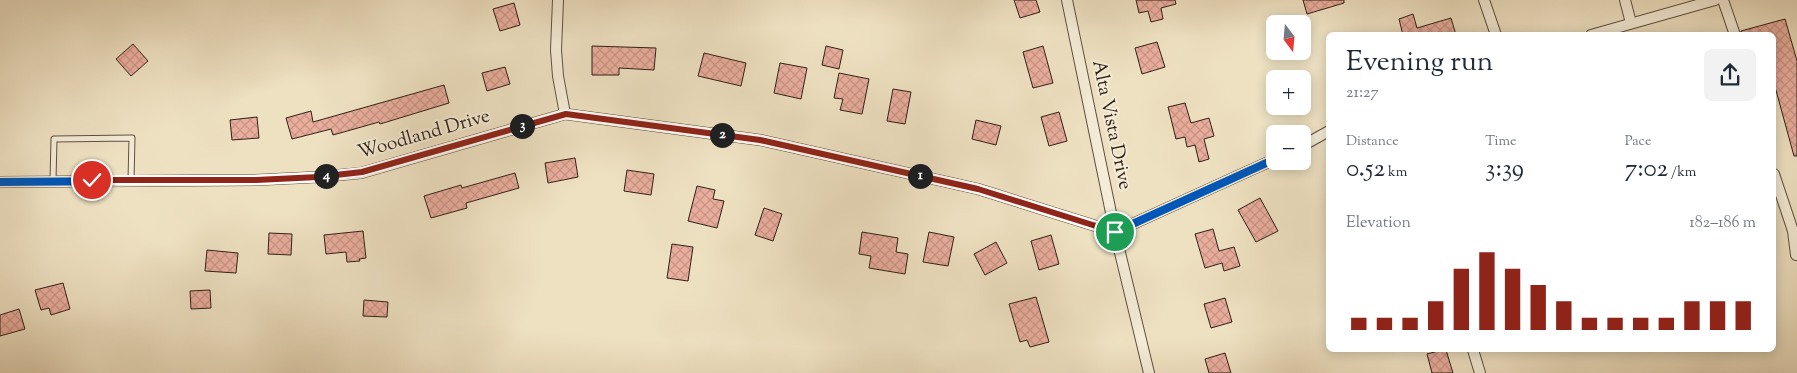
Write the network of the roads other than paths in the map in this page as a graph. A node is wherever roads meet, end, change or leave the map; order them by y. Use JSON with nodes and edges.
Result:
{"nodes":[{"id":1,"x":558,"y":0,"type":"edge"},
{"id":2,"x":1067,"y":0,"type":"edge"},
{"id":3,"x":1484,"y":0,"type":"edge"},
{"id":4,"x":1625,"y":0,"type":"edge"},
{"id":5,"x":1715,"y":0,"type":"edge"},
{"id":6,"x":1723,"y":0,"type":"edge"},
{"id":7,"x":1631,"y":23,"type":"junction"},
{"id":8,"x":1495,"y":32,"type":"edge"},
{"id":9,"x":1601,"y":32,"type":"edge"},
{"id":10,"x":1734,"y":32,"type":"edge"},
{"id":11,"x":566,"y":114,"type":"junction"},
{"id":12,"x":1326,"y":134,"type":"edge"},
{"id":13,"x":1311,"y":141,"type":"edge"},
{"id":14,"x":1266,"y":163,"type":"edge"},
{"id":15,"x":53,"y":180,"type":"junction"},
{"id":16,"x":131,"y":180,"type":"junction"},
{"id":17,"x":1776,"y":180,"type":"edge"},
{"id":18,"x":0,"y":182,"type":"edge"},
{"id":19,"x":1115,"y":232,"type":"junction"},
{"id":20,"x":1796,"y":255,"type":"dead end"},
{"id":21,"x":1474,"y":352,"type":"edge"},
{"id":22,"x":1149,"y":373,"type":"edge"},
{"id":23,"x":1480,"y":373,"type":"edge"}],
"edges":[{"from":1,"to":11,"type":"street"},
{"from":2,"to":19,"type":"street","name":"Alta Vista Drive"},
{"from":3,"to":8,"type":"street"},
{"from":4,"to":7,"type":"street"},
{"from":5,"to":7,"type":"street"},
{"from":6,"to":10,"type":"street"},
{"from":7,"to":9,"type":"street"},
{"from":11,"to":16,"type":"street","name":"Woodland Drive"},
{"from":11,"to":19,"type":"street","name":"Woodland Drive"},
{"from":12,"to":13,"type":"street"},
{"from":14,"to":19,"type":"street"},
{"from":15,"to":16,"type":"street","name":"Woodland Drive"},
{"from":15,"to":16,"type":"lane"},
{"from":15,"to":18,"type":"street","name":"Woodland Drive"},
{"from":17,"to":20,"type":"street"},
{"from":19,"to":22,"type":"street","name":"Alta Vista Drive"},
{"from":21,"to":23,"type":"street"}]}
